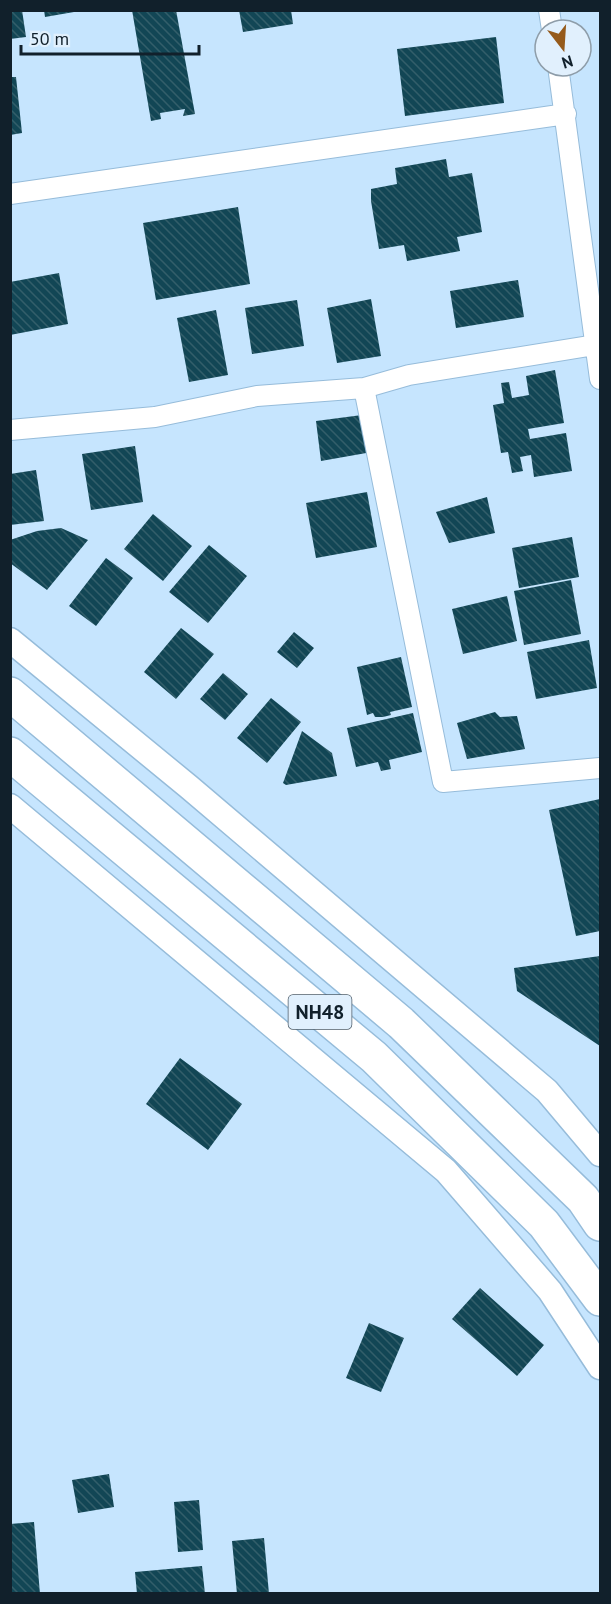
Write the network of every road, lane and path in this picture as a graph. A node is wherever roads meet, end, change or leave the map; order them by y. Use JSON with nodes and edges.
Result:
{"nodes":[{"id":1,"x":560,"y":78,"type":"edge"},
{"id":2,"x":566,"y":114,"type":"junction"},
{"id":3,"x":10,"y":194,"type":"edge"},
{"id":4,"x":595,"y":345,"type":"junction"},
{"id":5,"x":600,"y":380,"type":"edge"},
{"id":6,"x":364,"y":388,"type":"junction"},
{"id":7,"x":10,"y":430,"type":"edge"},
{"id":8,"x":10,"y":640,"type":"edge"},
{"id":9,"x":10,"y":694,"type":"edge"},
{"id":10,"x":10,"y":754,"type":"edge"},
{"id":11,"x":600,"y":768,"type":"edge"},
{"id":12,"x":10,"y":806,"type":"edge"},
{"id":13,"x":600,"y":1154,"type":"edge"},
{"id":14,"x":600,"y":1224,"type":"edge"},
{"id":15,"x":600,"y":1299,"type":"edge"},
{"id":16,"x":600,"y":1367,"type":"edge"}],
"edges":[{"from":1,"to":2,"type":"street"},
{"from":2,"to":3,"type":"street"},
{"from":2,"to":4,"type":"street"},
{"from":4,"to":5,"type":"street"},
{"from":4,"to":6,"type":"street"},
{"from":6,"to":7,"type":"street"},
{"from":6,"to":11,"type":"street"},
{"from":8,"to":13,"type":"street"},
{"from":9,"to":14,"type":"highway","number":"NH48"},
{"from":10,"to":15,"type":"highway","number":"NH48"},
{"from":12,"to":16,"type":"street"}]}
